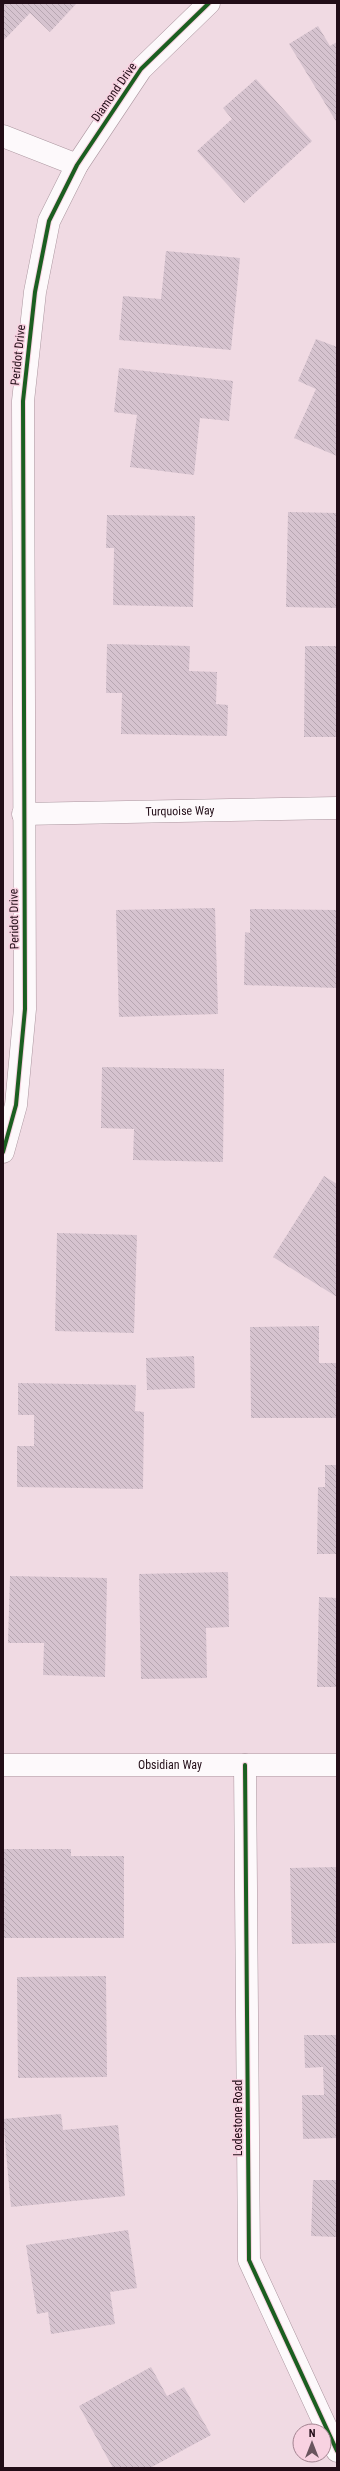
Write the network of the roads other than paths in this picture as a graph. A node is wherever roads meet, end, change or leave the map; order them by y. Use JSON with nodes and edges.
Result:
{"nodes":[{"id":1,"x":209,"y":3,"type":"edge"},
{"id":2,"x":3,"y":136,"type":"edge"},
{"id":3,"x":77,"y":165,"type":"junction"},
{"id":4,"x":337,"y":808,"type":"edge"},
{"id":5,"x":23,"y":814,"type":"junction"},
{"id":6,"x":3,"y":1152,"type":"edge"},
{"id":7,"x":3,"y":1765,"type":"edge"},
{"id":8,"x":245,"y":1765,"type":"junction"},
{"id":9,"x":337,"y":1765,"type":"edge"},
{"id":10,"x":337,"y":2451,"type":"edge"}],
"edges":[{"from":1,"to":3,"type":"street","name":"Diamond Drive"},
{"from":2,"to":3,"type":"street"},
{"from":3,"to":5,"type":"street","name":"Peridot Drive"},
{"from":4,"to":5,"type":"street","name":"Turquoise Way"},
{"from":5,"to":6,"type":"street","name":"Peridot Drive"},
{"from":7,"to":8,"type":"street","name":"Obsidian Way"},
{"from":8,"to":9,"type":"street","name":"Obsidian Way"},
{"from":8,"to":10,"type":"street","name":"Lodestone Road"}]}
